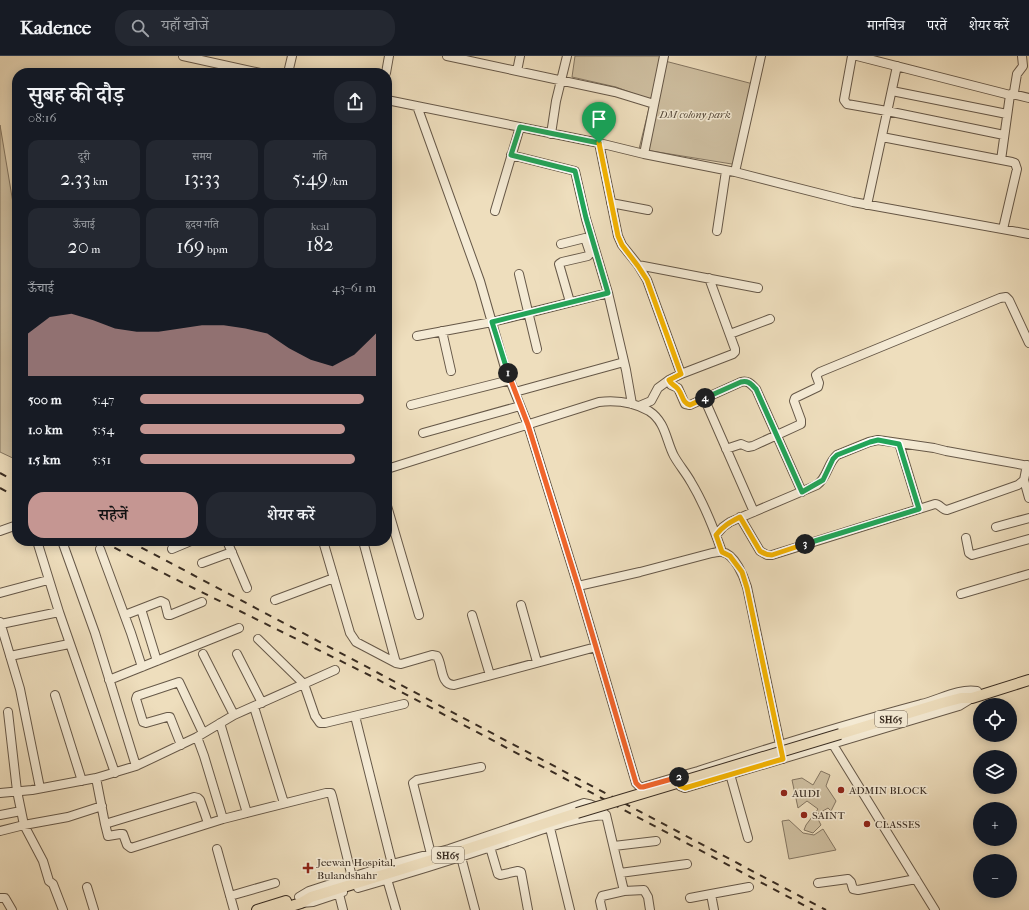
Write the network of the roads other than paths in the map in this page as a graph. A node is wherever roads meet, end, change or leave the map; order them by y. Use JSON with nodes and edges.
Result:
{"nodes":[{"id":1,"x":183,"y":56,"type":"edge"},
{"id":2,"x":292,"y":56,"type":"edge"},
{"id":3,"x":389,"y":56,"type":"edge"},
{"id":4,"x":447,"y":56,"type":"edge"},
{"id":5,"x":520,"y":56,"type":"edge"},
{"id":6,"x":567,"y":56,"type":"edge"},
{"id":7,"x":664,"y":56,"type":"edge"},
{"id":8,"x":761,"y":56,"type":"edge"},
{"id":9,"x":852,"y":56,"type":"edge"},
{"id":10,"x":857,"y":56,"type":"edge"},
{"id":11,"x":1022,"y":56,"type":"edge"},
{"id":12,"x":474,"y":59,"type":"edge"},
{"id":13,"x":897,"y":66,"type":"junction"},
{"id":14,"x":233,"y":68,"type":"edge"},
{"id":15,"x":289,"y":68,"type":"edge"},
{"id":16,"x":387,"y":68,"type":"edge"},
{"id":17,"x":517,"y":71,"type":"junction"},
{"id":18,"x":562,"y":80,"type":"junction"},
{"id":19,"x":892,"y":92,"type":"junction"},
{"id":20,"x":1011,"y":95,"type":"junction"},
{"id":21,"x":1029,"y":98,"type":"edge"},
{"id":22,"x":392,"y":101,"type":"edge"},
{"id":23,"x":654,"y":104,"type":"junction"},
{"id":24,"x":417,"y":106,"type":"junction"},
{"id":25,"x":887,"y":111,"type":"junction"},
{"id":26,"x":1007,"y":114,"type":"junction"},
{"id":27,"x":520,"y":127,"type":"junction"},
{"id":28,"x":551,"y":134,"type":"junction"},
{"id":29,"x":1004,"y":135,"type":"junction"},
{"id":30,"x":882,"y":137,"type":"junction"},
{"id":31,"x":599,"y":143,"type":"junction"},
{"id":32,"x":644,"y":154,"type":"junction"},
{"id":33,"x":511,"y":155,"type":"junction"},
{"id":34,"x":1001,"y":160,"type":"junction"},
{"id":35,"x":726,"y":171,"type":"junction"},
{"id":36,"x":735,"y":172,"type":"junction"},
{"id":37,"x":611,"y":203,"type":"junction"},
{"id":38,"x":867,"y":205,"type":"junction"},
{"id":39,"x":648,"y":210,"type":"dead end"},
{"id":40,"x":495,"y":211,"type":"dead end"},
{"id":41,"x":1002,"y":229,"type":"junction"},
{"id":42,"x":717,"y":231,"type":"dead end"},
{"id":43,"x":1029,"y":234,"type":"edge"},
{"id":44,"x":561,"y":244,"type":"dead end"},
{"id":45,"x":638,"y":266,"type":"junction"},
{"id":46,"x":519,"y":274,"type":"dead end"},
{"id":47,"x":709,"y":278,"type":"junction"},
{"id":48,"x":758,"y":288,"type":"dead end"},
{"id":49,"x":608,"y":293,"type":"junction"},
{"id":50,"x":570,"y":302,"type":"junction"},
{"id":51,"x":529,"y":313,"type":"junction"},
{"id":52,"x":770,"y":319,"type":"dead end"},
{"id":53,"x":492,"y":322,"type":"junction"},
{"id":54,"x":442,"y":332,"type":"junction"},
{"id":55,"x":730,"y":334,"type":"junction"},
{"id":56,"x":417,"y":336,"type":"dead end"},
{"id":57,"x":1029,"y":343,"type":"edge"},
{"id":58,"x":537,"y":349,"type":"dead end"},
{"id":59,"x":624,"y":362,"type":"junction"},
{"id":60,"x":451,"y":371,"type":"dead end"},
{"id":61,"x":681,"y":374,"type":"junction"},
{"id":62,"x":510,"y":380,"type":"junction"},
{"id":63,"x":669,"y":380,"type":"junction"},
{"id":64,"x":515,"y":392,"type":"junction"},
{"id":65,"x":704,"y":398,"type":"junction"},
{"id":66,"x":411,"y":404,"type":"dead end"},
{"id":67,"x":636,"y":405,"type":"junction"},
{"id":68,"x":520,"y":406,"type":"junction"},
{"id":69,"x":528,"y":425,"type":"junction"},
{"id":70,"x":423,"y":434,"type":"dead end"},
{"id":71,"x":776,"y":436,"type":"junction"},
{"id":72,"x":899,"y":444,"type":"junction"},
{"id":73,"x":726,"y":449,"type":"junction"},
{"id":74,"x":1028,"y":466,"type":"edge"},
{"id":75,"x":392,"y":467,"type":"edge"},
{"id":76,"x":1024,"y":480,"type":"junction"},
{"id":77,"x":802,"y":492,"type":"junction"},
{"id":78,"x":1029,"y":498,"type":"edge"},
{"id":79,"x":919,"y":509,"type":"junction"},
{"id":80,"x":754,"y":512,"type":"junction"},
{"id":81,"x":740,"y":517,"type":"junction"},
{"id":82,"x":1029,"y":518,"type":"edge"},
{"id":83,"x":392,"y":523,"type":"edge"},
{"id":84,"x":12,"y":526,"type":"edge"},
{"id":85,"x":996,"y":527,"type":"dead end"},
{"id":86,"x":0,"y":530,"type":"edge"},
{"id":87,"x":716,"y":535,"type":"junction"},
{"id":88,"x":966,"y":538,"type":"dead end"},
{"id":89,"x":1029,"y":539,"type":"edge"},
{"id":90,"x":38,"y":546,"type":"edge"},
{"id":91,"x":64,"y":546,"type":"edge"},
{"id":92,"x":179,"y":546,"type":"edge"},
{"id":93,"x":229,"y":546,"type":"edge"},
{"id":94,"x":324,"y":546,"type":"edge"},
{"id":95,"x":364,"y":546,"type":"edge"},
{"id":96,"x":100,"y":549,"type":"dead end"},
{"id":97,"x":172,"y":549,"type":"dead end"},
{"id":98,"x":232,"y":552,"type":"junction"},
{"id":99,"x":722,"y":552,"type":"junction"},
{"id":100,"x":202,"y":563,"type":"dead end"},
{"id":101,"x":1029,"y":574,"type":"edge"},
{"id":102,"x":334,"y":578,"type":"junction"},
{"id":103,"x":48,"y":580,"type":"junction"},
{"id":104,"x":578,"y":586,"type":"junction"},
{"id":105,"x":247,"y":588,"type":"dead end"},
{"id":106,"x":0,"y":593,"type":"edge"},
{"id":107,"x":961,"y":594,"type":"dead end"},
{"id":108,"x":275,"y":600,"type":"dead end"},
{"id":109,"x":202,"y":602,"type":"dead end"},
{"id":110,"x":521,"y":605,"type":"dead end"},
{"id":111,"x":140,"y":609,"type":"junction"},
{"id":112,"x":58,"y":612,"type":"junction"},
{"id":113,"x":125,"y":615,"type":"junction"},
{"id":114,"x":419,"y":615,"type":"dead end"},
{"id":115,"x":472,"y":615,"type":"dead end"},
{"id":116,"x":0,"y":623,"type":"edge"},
{"id":117,"x":239,"y":628,"type":"dead end"},
{"id":118,"x":258,"y":639,"type":"dead end"},
{"id":119,"x":69,"y":644,"type":"junction"},
{"id":120,"x":596,"y":647,"type":"junction"},
{"id":121,"x":203,"y":654,"type":"dead end"},
{"id":122,"x":237,"y":654,"type":"dead end"},
{"id":123,"x":10,"y":656,"type":"junction"},
{"id":124,"x":157,"y":661,"type":"junction"},
{"id":125,"x":537,"y":662,"type":"junction"},
{"id":126,"x":396,"y":663,"type":"junction"},
{"id":127,"x":142,"y":667,"type":"junction"},
{"id":128,"x":335,"y":670,"type":"dead end"},
{"id":129,"x":1029,"y":674,"type":"edge"},
{"id":130,"x":490,"y":676,"type":"junction"},
{"id":131,"x":109,"y":680,"type":"junction"},
{"id":132,"x":1029,"y":680,"type":"edge"},
{"id":133,"x":304,"y":684,"type":"junction"},
{"id":134,"x":975,"y":694,"type":"junction"},
{"id":135,"x":55,"y":695,"type":"dead end"},
{"id":136,"x":404,"y":704,"type":"dead end"},
{"id":137,"x":258,"y":705,"type":"junction"},
{"id":138,"x":8,"y":712,"type":"dead end"},
{"id":139,"x":234,"y":715,"type":"junction"},
{"id":140,"x":355,"y":716,"type":"junction"},
{"id":141,"x":220,"y":723,"type":"junction"},
{"id":142,"x":200,"y":735,"type":"junction"},
{"id":143,"x":832,"y":743,"type":"junction"},
{"id":144,"x":780,"y":744,"type":"junction"},
{"id":145,"x":181,"y":745,"type":"junction"},
{"id":146,"x":783,"y":759,"type":"junction"},
{"id":147,"x":136,"y":766,"type":"junction"},
{"id":148,"x":481,"y":767,"type":"dead end"},
{"id":149,"x":115,"y":773,"type":"junction"},
{"id":150,"x":730,"y":774,"type":"junction"},
{"id":151,"x":680,"y":776,"type":"junction"},
{"id":152,"x":96,"y":778,"type":"junction"},
{"id":153,"x":82,"y":781,"type":"junction"},
{"id":154,"x":40,"y":788,"type":"junction"},
{"id":155,"x":0,"y":792,"type":"edge"},
{"id":156,"x":17,"y":792,"type":"junction"},
{"id":157,"x":284,"y":804,"type":"junction"},
{"id":158,"x":102,"y":806,"type":"junction"},
{"id":159,"x":21,"y":811,"type":"junction"},
{"id":160,"x":247,"y":813,"type":"junction"},
{"id":161,"x":0,"y":815,"type":"edge"},
{"id":162,"x":606,"y":816,"type":"junction"},
{"id":163,"x":223,"y":819,"type":"junction"},
{"id":164,"x":208,"y":823,"type":"junction"},
{"id":165,"x":105,"y":824,"type":"junction"},
{"id":166,"x":24,"y":825,"type":"junction"},
{"id":167,"x":550,"y":828,"type":"junction"},
{"id":168,"x":0,"y":831,"type":"edge"},
{"id":169,"x":748,"y":838,"type":"dead end"},
{"id":170,"x":656,"y":841,"type":"dead end"},
{"id":171,"x":614,"y":846,"type":"junction"},
{"id":172,"x":490,"y":847,"type":"junction"},
{"id":173,"x":217,"y":849,"type":"dead end"},
{"id":174,"x":431,"y":854,"type":"junction"},
{"id":175,"x":461,"y":857,"type":"junction"},
{"id":176,"x":392,"y":864,"type":"junction"},
{"id":177,"x":686,"y":864,"type":"dead end"},
{"id":178,"x":620,"y":873,"type":"junction"},
{"id":179,"x":352,"y":877,"type":"junction"},
{"id":180,"x":387,"y":879,"type":"junction"},
{"id":181,"x":916,"y":879,"type":"junction"},
{"id":182,"x":276,"y":882,"type":"dead end"},
{"id":183,"x":818,"y":883,"type":"dead end"},
{"id":184,"x":87,"y":887,"type":"dead end"},
{"id":185,"x":749,"y":887,"type":"dead end"},
{"id":186,"x":624,"y":891,"type":"junction"},
{"id":187,"x":339,"y":894,"type":"junction"},
{"id":188,"x":711,"y":894,"type":"junction"},
{"id":189,"x":230,"y":896,"type":"junction"},
{"id":190,"x":0,"y":898,"type":"edge"},
{"id":191,"x":690,"y":898,"type":"dead end"},
{"id":192,"x":300,"y":900,"type":"junction"},
{"id":193,"x":313,"y":903,"type":"edge"},
{"id":194,"x":12,"y":910,"type":"edge"},
{"id":195,"x":63,"y":910,"type":"edge"},
{"id":196,"x":94,"y":910,"type":"edge"},
{"id":197,"x":234,"y":910,"type":"edge"},
{"id":198,"x":257,"y":910,"type":"edge"},
{"id":199,"x":278,"y":910,"type":"edge"},
{"id":200,"x":343,"y":910,"type":"edge"},
{"id":201,"x":396,"y":910,"type":"edge"},
{"id":202,"x":474,"y":910,"type":"edge"},
{"id":203,"x":528,"y":910,"type":"edge"},
{"id":204,"x":570,"y":910,"type":"edge"},
{"id":205,"x":602,"y":910,"type":"edge"},
{"id":206,"x":650,"y":910,"type":"edge"},
{"id":207,"x":714,"y":910,"type":"edge"},
{"id":208,"x":935,"y":910,"type":"edge"}],
"edges":[{"from":1,"to":14,"type":"street"},
{"from":2,"to":15,"type":"street"},
{"from":3,"to":16,"type":"street"},
{"from":4,"to":12,"type":"street"},
{"from":5,"to":17,"type":"street"},
{"from":6,"to":18,"type":"street"},
{"from":7,"to":23,"type":"street"},
{"from":8,"to":36,"type":"street"},
{"from":9,"to":25,"type":"street"},
{"from":10,"to":13,"type":"street"},
{"from":11,"to":20,"type":"street"},
{"from":12,"to":17,"type":"street"},
{"from":13,"to":19,"type":"street"},
{"from":13,"to":20,"type":"street"},
{"from":17,"to":18,"type":"street"},
{"from":18,"to":23,"type":"street"},
{"from":18,"to":28,"type":"street"},
{"from":19,"to":25,"type":"street"},
{"from":19,"to":26,"type":"street"},
{"from":20,"to":21,"type":"street"},
{"from":20,"to":26,"type":"street"},
{"from":22,"to":24,"type":"street"},
{"from":23,"to":32,"type":"street"},
{"from":24,"to":27,"type":"street"},
{"from":24,"to":53,"type":"street"},
{"from":25,"to":29,"type":"street"},
{"from":25,"to":30,"type":"street"},
{"from":26,"to":29,"type":"street"},
{"from":27,"to":28,"type":"street"},
{"from":27,"to":33,"type":"street"},
{"from":28,"to":31,"type":"street"},
{"from":29,"to":34,"type":"street"},
{"from":30,"to":34,"type":"street"},
{"from":30,"to":38,"type":"street"},
{"from":31,"to":32,"type":"street"},
{"from":31,"to":37,"type":"street"},
{"from":32,"to":35,"type":"street"},
{"from":33,"to":40,"type":"street"},
{"from":33,"to":49,"type":"street"},
{"from":34,"to":41,"type":"street"},
{"from":35,"to":36,"type":"street"},
{"from":35,"to":42,"type":"street"},
{"from":36,"to":38,"type":"street"},
{"from":37,"to":39,"type":"street"},
{"from":37,"to":45,"type":"street"},
{"from":38,"to":41,"type":"street"},
{"from":41,"to":43,"type":"street"},
{"from":44,"to":50,"type":"street"},
{"from":45,"to":47,"type":"street"},
{"from":45,"to":61,"type":"street"},
{"from":46,"to":51,"type":"street"},
{"from":47,"to":48,"type":"street"},
{"from":47,"to":55,"type":"street"},
{"from":49,"to":50,"type":"street"},
{"from":49,"to":59,"type":"street"},
{"from":50,"to":51,"type":"street"},
{"from":51,"to":53,"type":"street"},
{"from":51,"to":58,"type":"street"},
{"from":52,"to":55,"type":"street"},
{"from":53,"to":54,"type":"street"},
{"from":53,"to":62,"type":"street"},
{"from":54,"to":56,"type":"street"},
{"from":54,"to":60,"type":"street"},
{"from":55,"to":61,"type":"street"},
{"from":57,"to":71,"type":"street"},
{"from":59,"to":64,"type":"street"},
{"from":59,"to":67,"type":"street"},
{"from":61,"to":63,"type":"street"},
{"from":62,"to":64,"type":"street"},
{"from":62,"to":66,"type":"street"},
{"from":63,"to":65,"type":"street"},
{"from":63,"to":67,"type":"street"},
{"from":64,"to":68,"type":"street"},
{"from":65,"to":71,"type":"street"},
{"from":65,"to":73,"type":"street"},
{"from":67,"to":69,"type":"street"},
{"from":67,"to":87,"type":"street"},
{"from":68,"to":69,"type":"street"},
{"from":68,"to":70,"type":"street"},
{"from":69,"to":75,"type":"street"},
{"from":69,"to":104,"type":"street"},
{"from":71,"to":73,"type":"street"},
{"from":71,"to":77,"type":"street"},
{"from":72,"to":74,"type":"street"},
{"from":72,"to":77,"type":"street"},
{"from":72,"to":79,"type":"street"},
{"from":73,"to":80,"type":"street"},
{"from":74,"to":76,"type":"street"},
{"from":76,"to":78,"type":"street"},
{"from":76,"to":79,"type":"street"},
{"from":77,"to":80,"type":"street"},
{"from":79,"to":81,"type":"street"},
{"from":80,"to":81,"type":"street"},
{"from":81,"to":87,"type":"street"},
{"from":82,"to":85,"type":"street"},
{"from":83,"to":114,"type":"street"},
{"from":84,"to":86,"type":"street"},
{"from":87,"to":99,"type":"street"},
{"from":88,"to":89,"type":"street"},
{"from":90,"to":103,"type":"street"},
{"from":91,"to":131,"type":"street"},
{"from":92,"to":97,"type":"street"},
{"from":93,"to":98,"type":"street"},
{"from":94,"to":102,"type":"street"},
{"from":95,"to":126,"type":"street"},
{"from":96,"to":113,"type":"street"},
{"from":98,"to":100,"type":"street"},
{"from":98,"to":105,"type":"street"},
{"from":99,"to":104,"type":"street"},
{"from":99,"to":144,"type":"street"},
{"from":101,"to":107,"type":"street"},
{"from":102,"to":108,"type":"street"},
{"from":102,"to":126,"type":"street"},
{"from":103,"to":106,"type":"street"},
{"from":103,"to":112,"type":"street"},
{"from":104,"to":120,"type":"street"},
{"from":109,"to":111,"type":"street"},
{"from":110,"to":125,"type":"street"},
{"from":111,"to":113,"type":"street"},
{"from":111,"to":124,"type":"street"},
{"from":112,"to":116,"type":"street"},
{"from":112,"to":119,"type":"street"},
{"from":113,"to":127,"type":"street"},
{"from":115,"to":130,"type":"street"},
{"from":116,"to":123,"type":"street"},
{"from":117,"to":124,"type":"street"},
{"from":118,"to":133,"type":"street"},
{"from":119,"to":123,"type":"street"},
{"from":119,"to":149,"type":"street"},
{"from":120,"to":125,"type":"street"},
{"from":120,"to":151,"type":"street"},
{"from":121,"to":139,"type":"street"},
{"from":122,"to":137,"type":"street"},
{"from":123,"to":154,"type":"street"},
{"from":124,"to":127,"type":"street"},
{"from":125,"to":130,"type":"street"},
{"from":126,"to":130,"type":"street"},
{"from":127,"to":131,"type":"street"},
{"from":128,"to":133,"type":"street"},
{"from":129,"to":134,"type":"main road","number":"SH65"},
{"from":131,"to":147,"type":"street"},
{"from":132,"to":134,"type":"main road","number":"SH65"},
{"from":133,"to":137,"type":"street"},
{"from":133,"to":140,"type":"street"},
{"from":134,"to":143,"type":"street"},
{"from":134,"to":144,"type":"street"},
{"from":134,"to":193,"type":"main road","number":"SH65","bridge":true},
{"from":135,"to":153,"type":"street"},
{"from":136,"to":140,"type":"street"},
{"from":137,"to":139,"type":"street"},
{"from":137,"to":157,"type":"street"},
{"from":138,"to":156,"type":"street"},
{"from":139,"to":141,"type":"street"},
{"from":140,"to":176,"type":"street"},
{"from":141,"to":142,"type":"street"},
{"from":141,"to":160,"type":"street"},
{"from":142,"to":145,"type":"street"},
{"from":142,"to":145,"type":"street"},
{"from":142,"to":163,"type":"street"},
{"from":143,"to":146,"type":"street"},
{"from":143,"to":181,"type":"street"},
{"from":144,"to":146,"type":"street"},
{"from":144,"to":151,"type":"street"},
{"from":145,"to":147,"type":"street"},
{"from":146,"to":150,"type":"street"},
{"from":147,"to":149,"type":"street"},
{"from":148,"to":174,"type":"street"},
{"from":149,"to":152,"type":"street"},
{"from":150,"to":151,"type":"street"},
{"from":150,"to":169,"type":"street"},
{"from":152,"to":153,"type":"street"},
{"from":152,"to":158,"type":"street"},
{"from":153,"to":154,"type":"street"},
{"from":154,"to":156,"type":"street"},
{"from":155,"to":156,"type":"street"},
{"from":156,"to":159,"type":"street"},
{"from":157,"to":160,"type":"street"},
{"from":157,"to":179,"type":"street"},
{"from":158,"to":165,"type":"street"},
{"from":158,"to":166,"type":"street"},
{"from":159,"to":161,"type":"street"},
{"from":159,"to":166,"type":"street"},
{"from":160,"to":163,"type":"street"},
{"from":162,"to":167,"type":"street"},
{"from":162,"to":171,"type":"street"},
{"from":162,"to":174,"type":"street"},
{"from":163,"to":164,"type":"street"},
{"from":164,"to":165,"type":"street"},
{"from":164,"to":165,"type":"street"},
{"from":166,"to":168,"type":"street"},
{"from":166,"to":195,"type":"street"},
{"from":167,"to":172,"type":"street"},
{"from":167,"to":204,"type":"street"},
{"from":170,"to":171,"type":"street"},
{"from":171,"to":178,"type":"street"},
{"from":172,"to":175,"type":"street"},
{"from":172,"to":203,"type":"street"},
{"from":173,"to":189,"type":"street"},
{"from":174,"to":176,"type":"street"},
{"from":175,"to":180,"type":"street"},
{"from":175,"to":202,"type":"street"},
{"from":176,"to":179,"type":"street"},
{"from":177,"to":178,"type":"street"},
{"from":178,"to":186,"type":"street"},
{"from":179,"to":192,"type":"street"},
{"from":180,"to":187,"type":"street"},
{"from":180,"to":201,"type":"street"},
{"from":181,"to":183,"type":"street"},
{"from":181,"to":208,"type":"street"},
{"from":182,"to":189,"type":"street"},
{"from":184,"to":196,"type":"street"},
{"from":185,"to":188,"type":"street"},
{"from":186,"to":205,"type":"street"},
{"from":186,"to":206,"type":"street"},
{"from":187,"to":193,"type":"street"},
{"from":187,"to":200,"type":"street"},
{"from":188,"to":191,"type":"street"},
{"from":188,"to":207,"type":"street"},
{"from":189,"to":197,"type":"street"},
{"from":190,"to":194,"type":"street"},
{"from":192,"to":193,"type":"main road","number":"SH65"},
{"from":192,"to":198,"type":"main road","number":"SH65"},
{"from":192,"to":199,"type":"main road","number":"SH65"}]}
